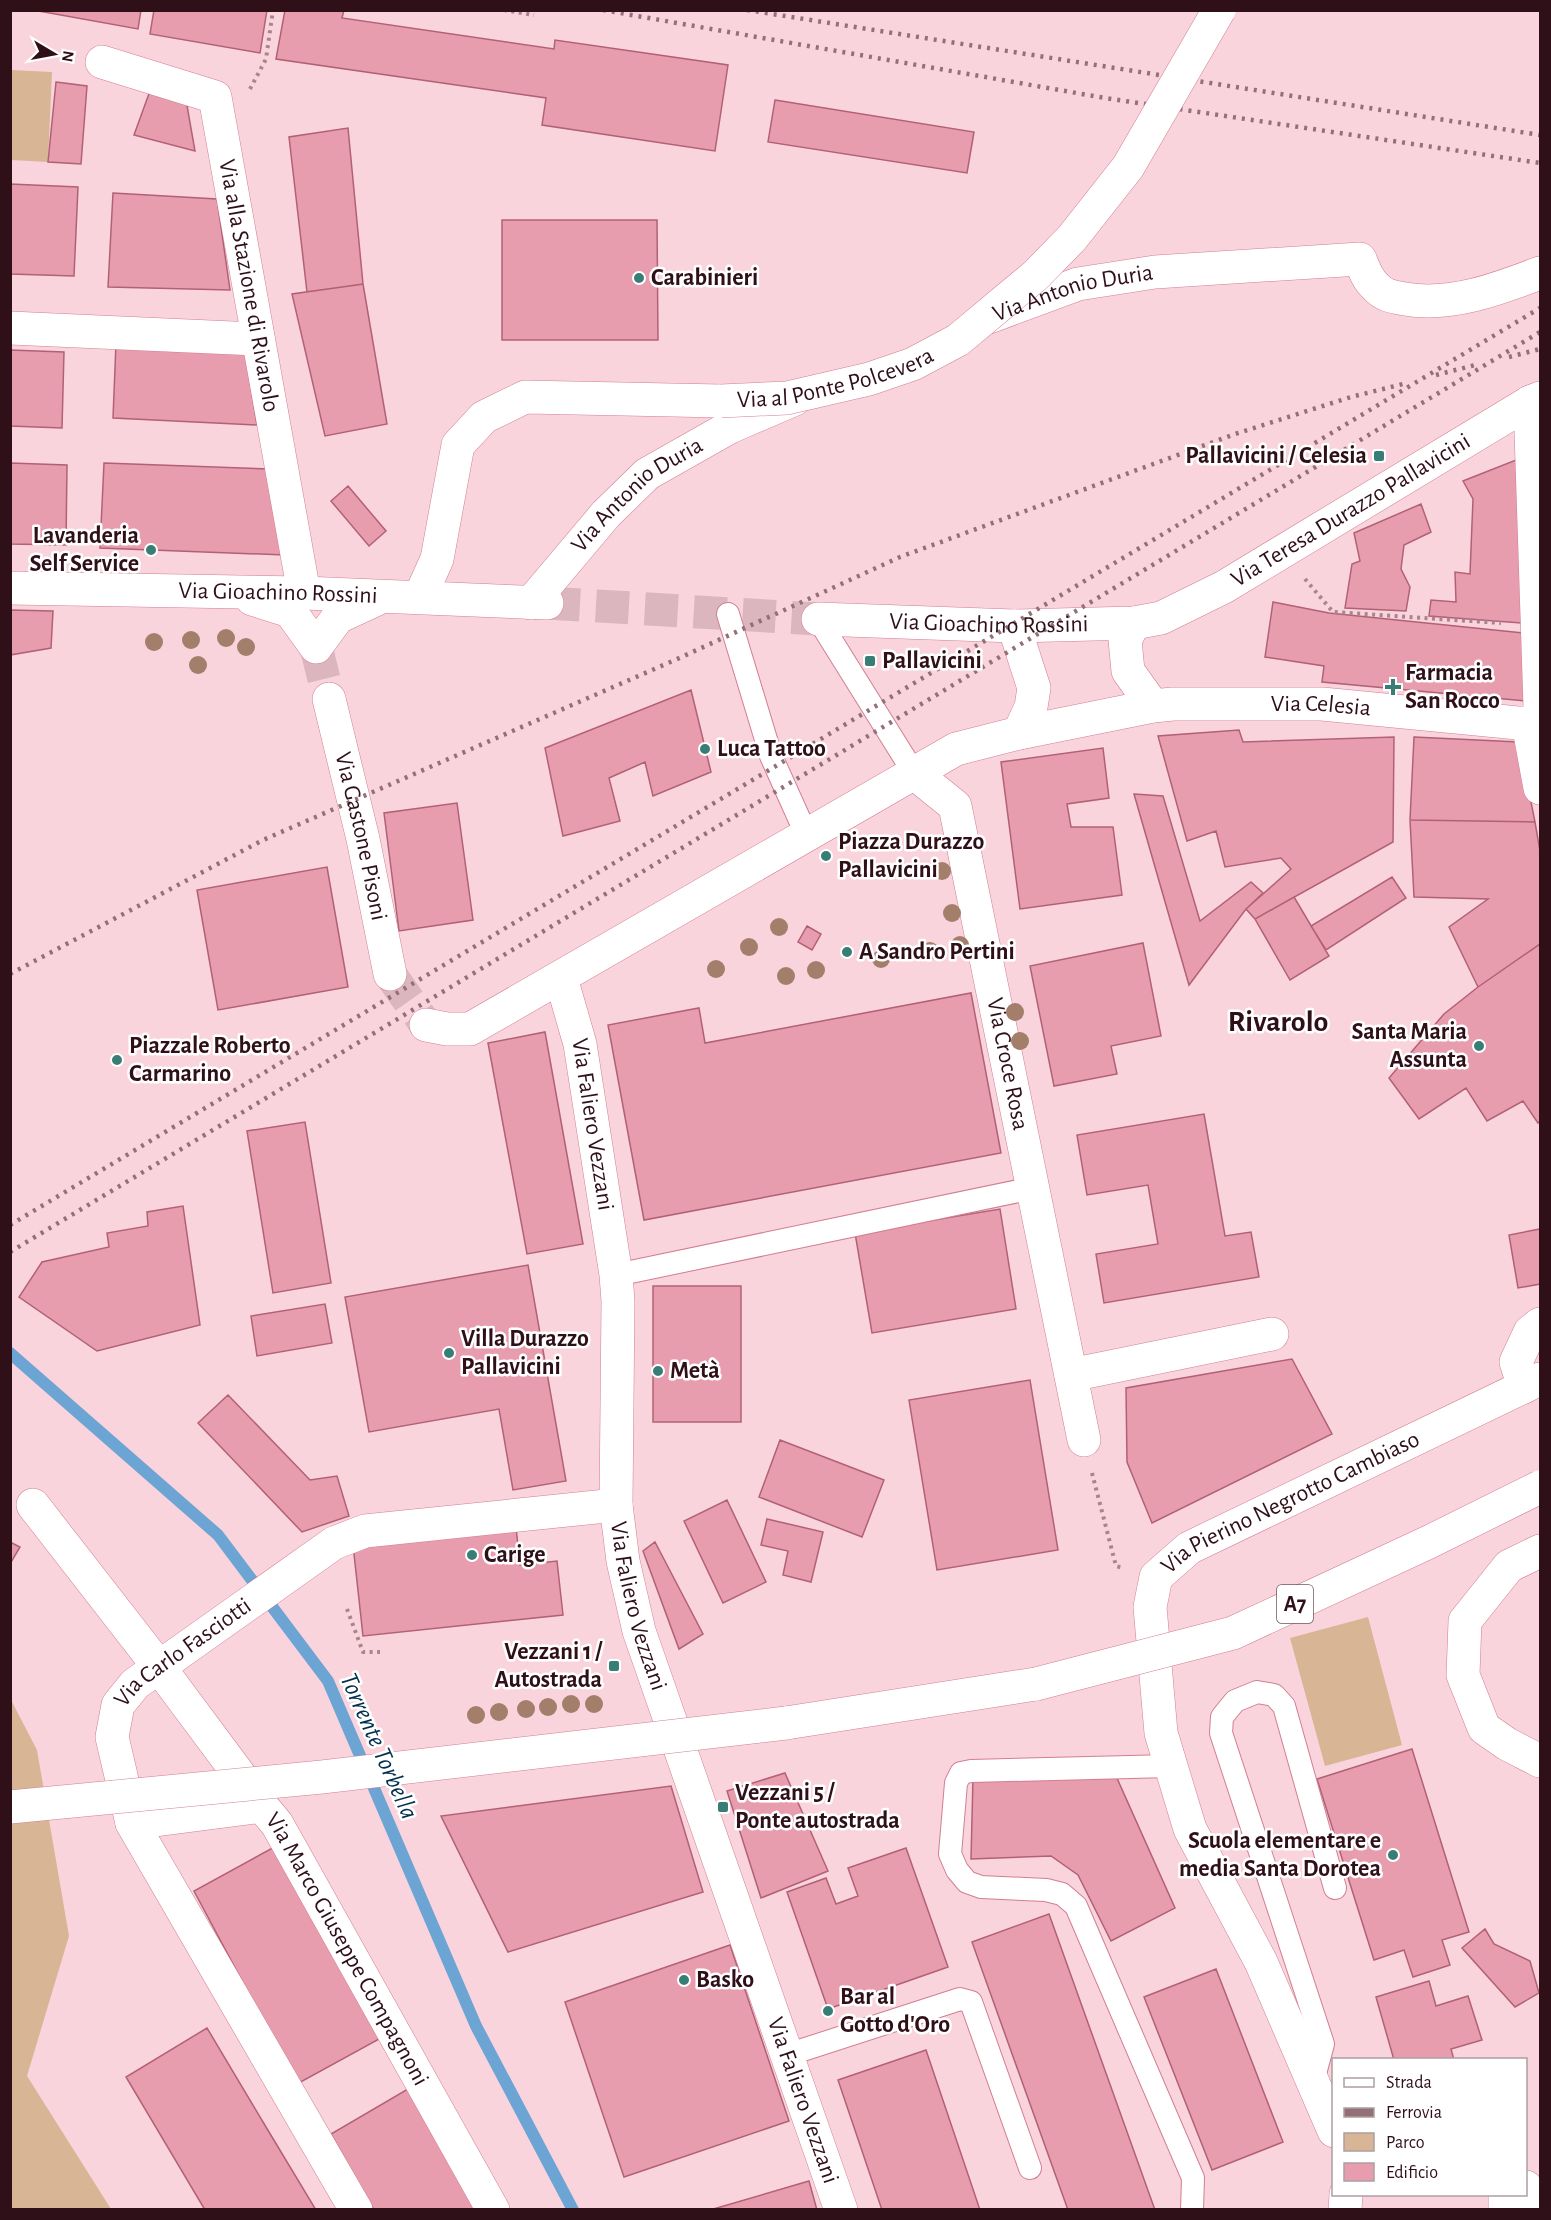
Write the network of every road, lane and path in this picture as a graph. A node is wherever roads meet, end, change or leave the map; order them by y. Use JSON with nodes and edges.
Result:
{"nodes":[{"id":1,"x":273,"y":10,"type":"edge"},
{"id":2,"x":504,"y":10,"type":"edge"},
{"id":3,"x":1220,"y":10,"type":"edge"},
{"id":4,"x":534,"y":15,"type":"dead end"},
{"id":5,"x":266,"y":59,"type":"dead end"},
{"id":6,"x":102,"y":62,"type":"dead end"},
{"id":7,"x":1540,"y":273,"type":"edge"},
{"id":8,"x":10,"y":328,"type":"edge"},
{"id":9,"x":258,"y":339,"type":"junction"},
{"id":10,"x":1535,"y":400,"type":"edge"},
{"id":11,"x":1282,"y":551,"type":"junction"},
{"id":12,"x":10,"y":588,"type":"edge"},
{"id":13,"x":233,"y":593,"type":"junction"},
{"id":14,"x":304,"y":593,"type":"junction"},
{"id":15,"x":384,"y":596,"type":"junction"},
{"id":16,"x":420,"y":597,"type":"junction"},
{"id":17,"x":539,"y":603,"type":"joint"},
{"id":18,"x":728,"y":614,"type":"dead end"},
{"id":19,"x":818,"y":619,"type":"joint"},
{"id":20,"x":1537,"y":619,"type":"junction"},
{"id":21,"x":1148,"y":621,"type":"junction"},
{"id":22,"x":1014,"y":626,"type":"junction"},
{"id":23,"x":328,"y":699,"type":"tunnel mouth"},
{"id":24,"x":1163,"y":705,"type":"junction"},
{"id":25,"x":1536,"y":718,"type":"edge"},
{"id":26,"x":1019,"y":734,"type":"junction"},
{"id":27,"x":914,"y":772,"type":"junction"},
{"id":28,"x":1540,"y":788,"type":"edge"},
{"id":29,"x":807,"y":836,"type":"junction"},
{"id":30,"x":390,"y":974,"type":"tunnel mouth"},
{"id":31,"x":561,"y":978,"type":"junction"},
{"id":32,"x":426,"y":1025,"type":"dead end"},
{"id":33,"x":1033,"y":1188,"type":"junction"},
{"id":34,"x":616,"y":1275,"type":"junction"},
{"id":35,"x":1540,"y":1324,"type":"edge"},
{"id":36,"x":1272,"y":1334,"type":"dead end"},
{"id":37,"x":1071,"y":1375,"type":"junction"},
{"id":38,"x":1532,"y":1383,"type":"edge"},
{"id":39,"x":1083,"y":1440,"type":"joint"},
{"id":40,"x":1540,"y":1487,"type":"edge"},
{"id":41,"x":33,"y":1505,"type":"dead end"},
{"id":42,"x":616,"y":1505,"type":"junction"},
{"id":43,"x":1540,"y":1551,"type":"edge"},
{"id":44,"x":1156,"y":1577,"type":"junction"},
{"id":45,"x":347,"y":1609,"type":"dead end"},
{"id":46,"x":380,"y":1652,"type":"dead end"},
{"id":47,"x":163,"y":1656,"type":"junction"},
{"id":48,"x":1540,"y":1731,"type":"edge"},
{"id":49,"x":1507,"y":1744,"type":"junction"},
{"id":50,"x":1540,"y":1761,"type":"edge"},
{"id":51,"x":1171,"y":1766,"type":"junction"},
{"id":52,"x":262,"y":1806,"type":"junction"},
{"id":53,"x":10,"y":1807,"type":"edge"},
{"id":54,"x":132,"y":1822,"type":"junction"},
{"id":55,"x":1335,"y":1888,"type":"dead end"},
{"id":56,"x":787,"y":2055,"type":"junction"},
{"id":57,"x":1313,"y":2082,"type":"junction"},
{"id":58,"x":1332,"y":2126,"type":"edge"},
{"id":59,"x":1030,"y":2168,"type":"dead end"},
{"id":60,"x":1527,"y":2195,"type":"edge"},
{"id":61,"x":356,"y":2210,"type":"edge"},
{"id":62,"x":493,"y":2210,"type":"edge"},
{"id":63,"x":841,"y":2210,"type":"edge"},
{"id":64,"x":1192,"y":2210,"type":"edge"},
{"id":65,"x":1529,"y":2210,"type":"edge"}],
"edges":[{"from":1,"to":5,"type":"path"},
{"from":2,"to":4,"type":"path"},
{"from":3,"to":16,"type":"main road","name":"Via al Ponte Polcevera","bridge":true},
{"from":6,"to":9,"type":"main road","name":"Via alla Stazione di Rivarolo"},
{"from":7,"to":17,"type":"main road","name":"Via Antonio Duria"},
{"from":8,"to":9,"type":"main road"},
{"from":9,"to":14,"type":"main road","name":"Via alla Stazione di Rivarolo"},
{"from":10,"to":11,"type":"main road","name":"Via Teresa Durazzo Pallavicini"},
{"from":10,"to":20,"type":"main road"},
{"from":11,"to":20,"type":"path"},
{"from":11,"to":21,"type":"main road","name":"Via Teresa Durazzo Pallavicini"},
{"from":12,"to":13,"type":"main road","name":"Via Gioachino Rossini"},
{"from":13,"to":14,"type":"main road","name":"Via Gioachino Rossini"},
{"from":13,"to":15,"type":"main road"},
{"from":14,"to":15,"type":"main road","name":"Via Gioachino Rossini"},
{"from":15,"to":16,"type":"main road","name":"Via Gioachino Rossini"},
{"from":16,"to":17,"type":"main road","name":"Via Gioachino Rossini"},
{"from":18,"to":29,"type":"lane"},
{"from":19,"to":22,"type":"main road","name":"Via Gioachino Rossini"},
{"from":19,"to":27,"type":"lane"},
{"from":20,"to":25,"type":"main road"},
{"from":21,"to":22,"type":"main road","name":"Via Gioachino Rossini"},
{"from":21,"to":24,"type":"main road"},
{"from":22,"to":26,"type":"main road"},
{"from":23,"to":30,"type":"main road","name":"Via Gastone Pisoni"},
{"from":24,"to":25,"type":"main road","name":"Via Celesia"},
{"from":24,"to":26,"type":"main road"},
{"from":25,"to":28,"type":"main road"},
{"from":26,"to":27,"type":"main road"},
{"from":27,"to":29,"type":"main road"},
{"from":27,"to":33,"type":"main road","name":"Via Croce Rosa"},
{"from":29,"to":31,"type":"main road"},
{"from":31,"to":32,"type":"main road"},
{"from":31,"to":34,"type":"main road","name":"Via Faliero Vezzani"},
{"from":33,"to":34,"type":"lane"},
{"from":33,"to":37,"type":"main road","name":"Via Croce Rosa"},
{"from":34,"to":42,"type":"main road","name":"Via Faliero Vezzani"},
{"from":35,"to":38,"type":"main road"},
{"from":36,"to":37,"type":"main road"},
{"from":37,"to":39,"type":"main road","name":"Via Croce Rosa"},
{"from":38,"to":44,"type":"main road","name":"Via Pierino Negrotto Cambiaso"},
{"from":39,"to":44,"type":"path"},
{"from":40,"to":53,"type":"main road","number":"A7","bridge":true},
{"from":41,"to":47,"type":"main road","name":"Via Carlo Fasciotti"},
{"from":42,"to":47,"type":"main road","name":"Via Carlo Fasciotti"},
{"from":42,"to":56,"type":"main road","name":"Via Faliero Vezzani"},
{"from":43,"to":49,"type":"main road"},
{"from":44,"to":51,"type":"main road","name":"Via Pierino Negrotto Cambiaso"},
{"from":45,"to":46,"type":"path"},
{"from":47,"to":52,"type":"main road"},
{"from":47,"to":54,"type":"main road","name":"Via Carlo Fasciotti"},
{"from":48,"to":49,"type":"main road"},
{"from":49,"to":50,"type":"main road"},
{"from":51,"to":57,"type":"main road","name":"Via Pierino Negrotto Cambiaso"},
{"from":51,"to":64,"type":"lane"},
{"from":52,"to":54,"type":"main road","name":"Via Marco Giuseppe Compagnoni"},
{"from":52,"to":62,"type":"main road","name":"Via Marco Giuseppe Compagnoni"},
{"from":54,"to":61,"type":"main road","name":"Via Carlo Fasciotti"},
{"from":55,"to":57,"type":"lane"},
{"from":56,"to":59,"type":"lane"},
{"from":56,"to":63,"type":"main road","name":"Via Faliero Vezzani"},
{"from":57,"to":58,"type":"main road","name":"Via Pierino Negrotto Cambiaso"},
{"from":60,"to":65,"type":"main road"}]}
